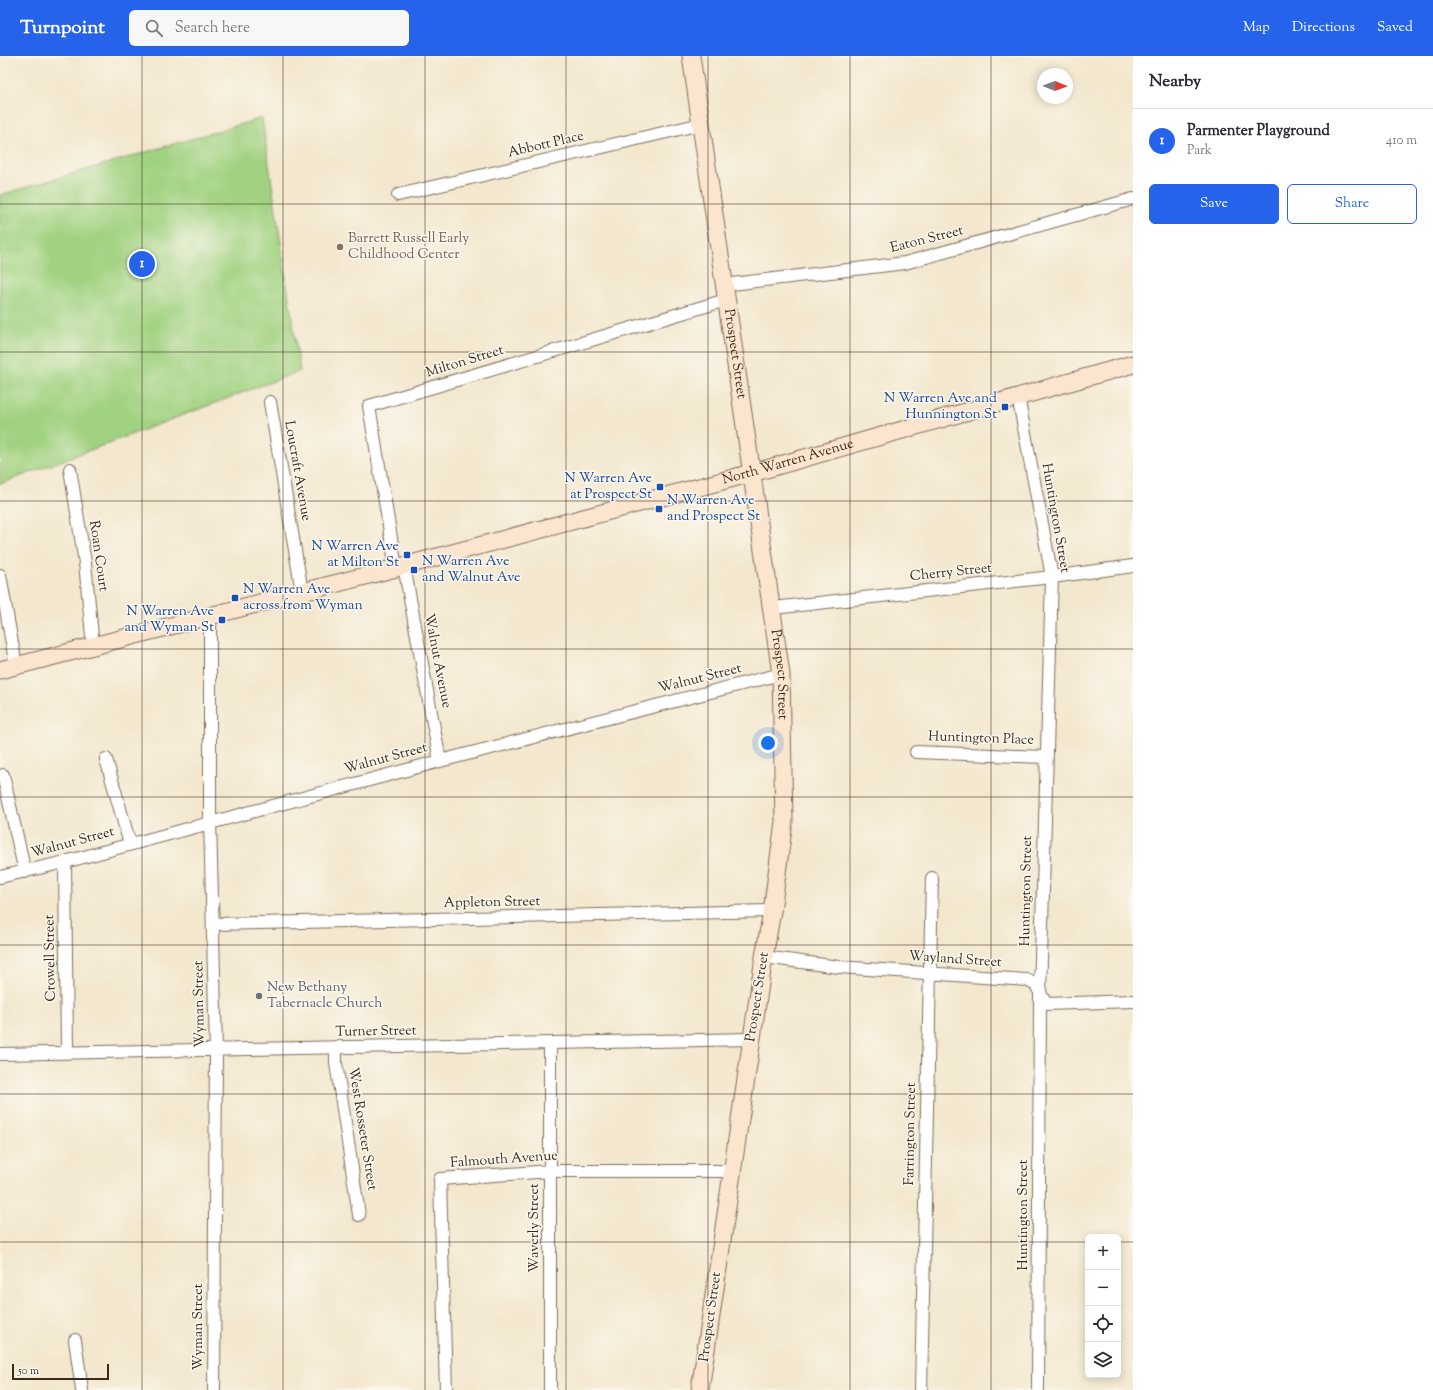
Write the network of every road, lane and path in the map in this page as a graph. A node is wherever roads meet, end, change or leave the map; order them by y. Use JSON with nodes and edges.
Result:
{"nodes":[{"id":1,"x":691,"y":56,"type":"edge"},
{"id":2,"x":701,"y":124,"type":"junction"},
{"id":3,"x":398,"y":195,"type":"dead end"},
{"id":4,"x":1133,"y":198,"type":"edge"},
{"id":5,"x":725,"y":292,"type":"junction"},
{"id":6,"x":1133,"y":364,"type":"edge"},
{"id":7,"x":1018,"y":396,"type":"junction"},
{"id":8,"x":270,"y":402,"type":"dead end"},
{"id":9,"x":70,"y":470,"type":"dead end"},
{"id":10,"x":752,"y":473,"type":"junction"},
{"id":11,"x":1133,"y":566,"type":"edge"},
{"id":12,"x":400,"y":567,"type":"junction"},
{"id":13,"x":0,"y":575,"type":"edge"},
{"id":14,"x":1052,"y":577,"type":"junction"},
{"id":15,"x":302,"y":592,"type":"junction"},
{"id":16,"x":773,"y":608,"type":"junction"},
{"id":17,"x":210,"y":616,"type":"junction"},
{"id":18,"x":93,"y":646,"type":"junction"},
{"id":19,"x":8,"y":668,"type":"edge"},
{"id":20,"x":781,"y":674,"type":"junction"},
{"id":21,"x":916,"y":752,"type":"dead end"},
{"id":22,"x":1045,"y":757,"type":"junction"},
{"id":23,"x":106,"y":759,"type":"dead end"},
{"id":24,"x":440,"y":761,"type":"junction"},
{"id":25,"x":3,"y":775,"type":"dead end"},
{"id":26,"x":210,"y":822,"type":"junction"},
{"id":27,"x":130,"y":844,"type":"junction"},
{"id":28,"x":65,"y":862,"type":"junction"},
{"id":29,"x":25,"y":872,"type":"junction"},
{"id":30,"x":0,"y":877,"type":"edge"},
{"id":31,"x":932,"y":878,"type":"dead end"},
{"id":32,"x":772,"y":911,"type":"junction"},
{"id":33,"x":213,"y":924,"type":"junction"},
{"id":34,"x":764,"y":957,"type":"junction"},
{"id":35,"x":930,"y":973,"type":"junction"},
{"id":36,"x":1040,"y":994,"type":"junction"},
{"id":37,"x":1133,"y":1001,"type":"edge"},
{"id":38,"x":752,"y":1039,"type":"junction"},
{"id":39,"x":550,"y":1043,"type":"junction"},
{"id":40,"x":336,"y":1047,"type":"junction"},
{"id":41,"x":216,"y":1050,"type":"junction"},
{"id":42,"x":67,"y":1053,"type":"junction"},
{"id":43,"x":0,"y":1054,"type":"edge"},
{"id":44,"x":550,"y":1171,"type":"junction"},
{"id":45,"x":732,"y":1171,"type":"junction"},
{"id":46,"x":359,"y":1215,"type":"dead end"},
{"id":47,"x":75,"y":1340,"type":"dead end"},
{"id":48,"x":82,"y":1390,"type":"edge"},
{"id":49,"x":214,"y":1390,"type":"edge"},
{"id":50,"x":446,"y":1390,"type":"edge"},
{"id":51,"x":550,"y":1390,"type":"edge"},
{"id":52,"x":700,"y":1390,"type":"edge"},
{"id":53,"x":921,"y":1390,"type":"edge"},
{"id":54,"x":1038,"y":1390,"type":"edge"}],
"edges":[{"from":1,"to":2,"type":"street","name":"Prospect Street"},
{"from":2,"to":3,"type":"street","name":"Abbott Place"},
{"from":2,"to":5,"type":"street","name":"Prospect Street"},
{"from":4,"to":5,"type":"street","name":"Eaton Street"},
{"from":5,"to":10,"type":"street","name":"Prospect Street"},
{"from":5,"to":12,"type":"street","name":"Milton Street"},
{"from":6,"to":7,"type":"street","name":"North Warren Avenue"},
{"from":7,"to":10,"type":"street","name":"North Warren Avenue"},
{"from":7,"to":14,"type":"street","name":"Huntington Street"},
{"from":8,"to":15,"type":"street","name":"Loucraft Avenue"},
{"from":9,"to":18,"type":"street","name":"Roan Court"},
{"from":10,"to":12,"type":"street","name":"North Warren Avenue"},
{"from":10,"to":16,"type":"street","name":"Prospect Street"},
{"from":11,"to":14,"type":"street","name":"Cherry Street"},
{"from":12,"to":15,"type":"street","name":"North Warren Avenue"},
{"from":12,"to":24,"type":"street","name":"Walnut Avenue"},
{"from":13,"to":19,"type":"street"},
{"from":14,"to":16,"type":"street","name":"Cherry Street"},
{"from":14,"to":22,"type":"street","name":"Huntington Street"},
{"from":15,"to":17,"type":"street","name":"North Warren Avenue"},
{"from":16,"to":20,"type":"street","name":"Prospect Street"},
{"from":17,"to":18,"type":"street","name":"North Warren Avenue"},
{"from":17,"to":26,"type":"street","name":"Wyman Street"},
{"from":18,"to":19,"type":"street","name":"North Warren Avenue"},
{"from":20,"to":24,"type":"street","name":"Walnut Street"},
{"from":20,"to":32,"type":"street","name":"Prospect Street"},
{"from":21,"to":22,"type":"street","name":"Huntington Place"},
{"from":22,"to":36,"type":"street","name":"Huntington Street"},
{"from":23,"to":27,"type":"street"},
{"from":24,"to":26,"type":"street","name":"Walnut Street"},
{"from":25,"to":29,"type":"street"},
{"from":26,"to":27,"type":"street","name":"Walnut Street"},
{"from":26,"to":33,"type":"street","name":"Wyman Street"},
{"from":27,"to":28,"type":"street","name":"Walnut Street"},
{"from":28,"to":29,"type":"street","name":"Walnut Street"},
{"from":28,"to":42,"type":"street","name":"Crowell Street"},
{"from":29,"to":30,"type":"street","name":"Walnut Street"},
{"from":31,"to":35,"type":"street","name":"Farrington Street"},
{"from":32,"to":33,"type":"street","name":"Appleton Street"},
{"from":32,"to":34,"type":"street","name":"Prospect Street"},
{"from":33,"to":41,"type":"street","name":"Wyman Street"},
{"from":34,"to":35,"type":"street","name":"Wayland Street"},
{"from":34,"to":38,"type":"street","name":"Prospect Street"},
{"from":35,"to":36,"type":"street","name":"Wayland Street"},
{"from":35,"to":53,"type":"street","name":"Farrington Street"},
{"from":36,"to":37,"type":"street","name":"Wayland Street"},
{"from":36,"to":54,"type":"street","name":"Huntington Street"},
{"from":38,"to":39,"type":"street","name":"Turner Street"},
{"from":38,"to":45,"type":"street","name":"Prospect Street"},
{"from":39,"to":40,"type":"street","name":"Turner Street"},
{"from":39,"to":44,"type":"street","name":"Waverly Street"},
{"from":40,"to":41,"type":"street","name":"Turner Street"},
{"from":40,"to":46,"type":"street","name":"West Rosseter Street"},
{"from":41,"to":42,"type":"street","name":"Turner Street"},
{"from":41,"to":49,"type":"street","name":"Wyman Street"},
{"from":42,"to":43,"type":"street","name":"Turner Street"},
{"from":44,"to":45,"type":"street","name":"Falmouth Avenue"},
{"from":44,"to":50,"type":"street","name":"Falmouth Avenue"},
{"from":44,"to":51,"type":"street","name":"Waverly Street"},
{"from":45,"to":52,"type":"street","name":"Prospect Street"},
{"from":47,"to":48,"type":"street"}]}
